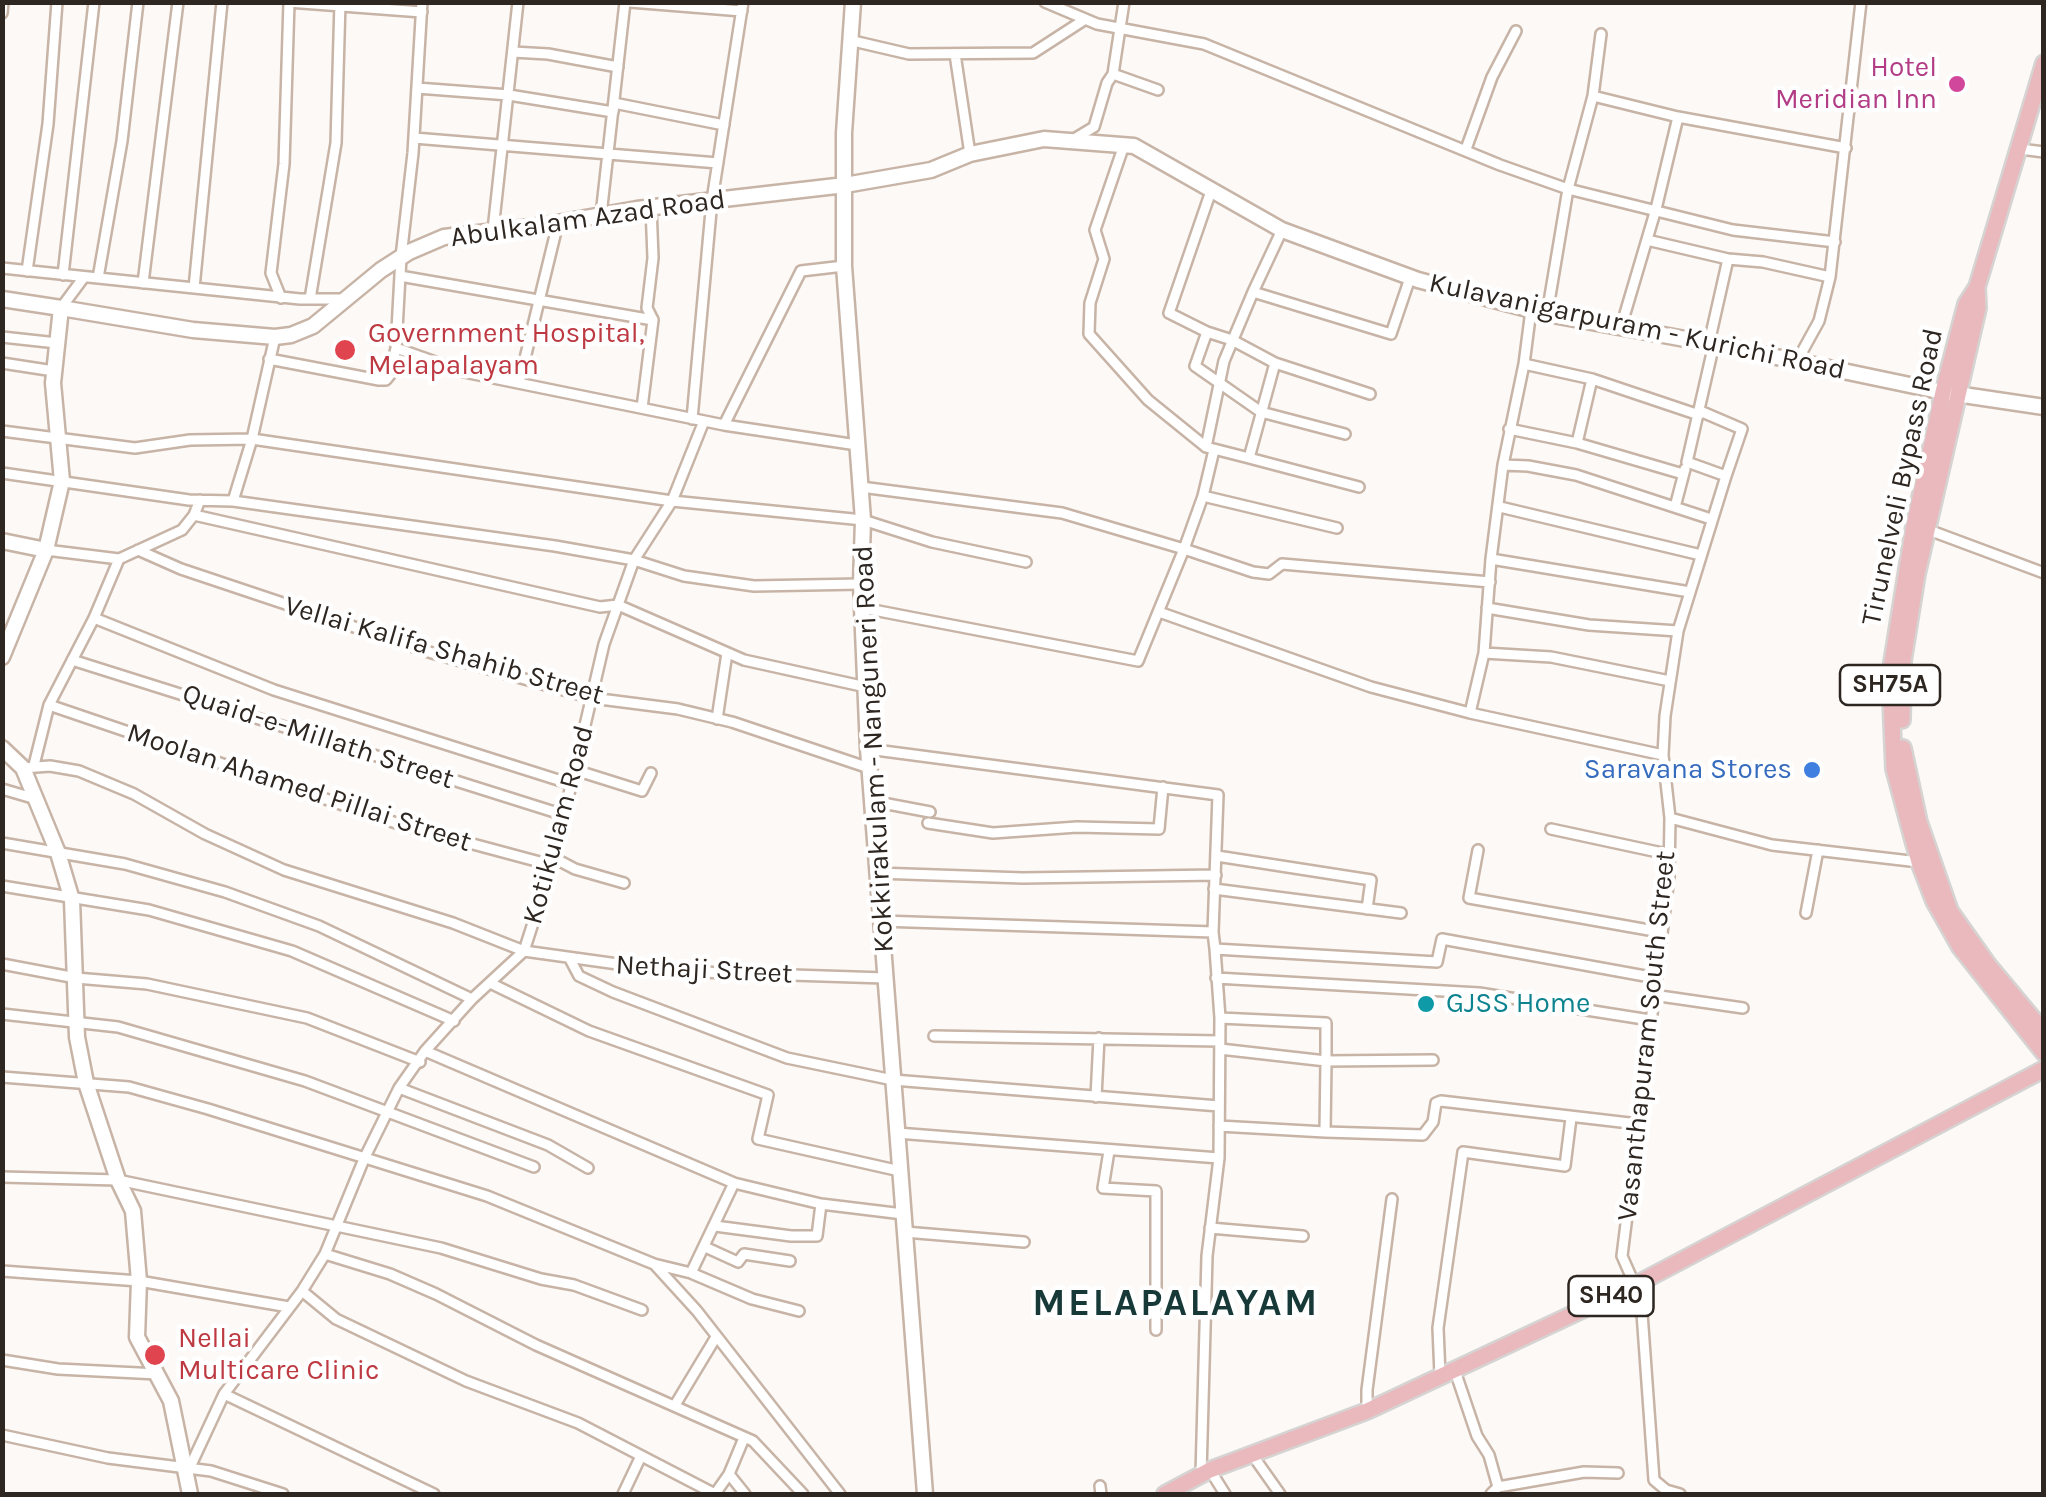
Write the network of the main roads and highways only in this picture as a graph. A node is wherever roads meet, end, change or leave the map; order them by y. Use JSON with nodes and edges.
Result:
{"nodes":[{"id":1,"x":854,"y":2,"type":"edge"},
{"id":2,"x":2044,"y":63,"type":"edge"},
{"id":3,"x":845,"y":185,"type":"junction"},
{"id":4,"x":2,"y":299,"type":"edge"},
{"id":5,"x":61,"y":308,"type":"junction"},
{"id":6,"x":1950,"y":393,"type":"junction"},
{"id":7,"x":2044,"y":407,"type":"edge"},
{"id":8,"x":2,"y":541,"type":"edge"},
{"id":9,"x":46,"y":550,"type":"junction"},
{"id":10,"x":4,"y":650,"type":"edge"},
{"id":11,"x":2,"y":748,"type":"edge"},
{"id":12,"x":2044,"y":1032,"type":"edge"},
{"id":13,"x":2044,"y":1053,"type":"edge"},
{"id":14,"x":2044,"y":1068,"type":"edge"},
{"id":15,"x":190,"y":1494,"type":"edge"},
{"id":16,"x":925,"y":1494,"type":"edge"},
{"id":17,"x":1165,"y":1494,"type":"edge"}],
"edges":[{"from":1,"to":3,"type":"main road","name":"Kokkirakulam - Nanguneri Road"},
{"from":2,"to":6,"type":"main road","name":"Tirunelveli Bypass Road","number":"SH75A"},
{"from":3,"to":5,"type":"main road","name":"Abulkalam Azad Road"},
{"from":3,"to":6,"type":"main road","name":"Kulavanigarpuram - Kurichi Road"},
{"from":3,"to":16,"type":"main road","name":"Kokkirakulam - Nanguneri Road"},
{"from":4,"to":5,"type":"main road","name":"Abulkalam Azad Road"},
{"from":5,"to":9,"type":"main road"},
{"from":6,"to":7,"type":"main road","name":"Kulavanigarpuram - Kurichi Road"},
{"from":6,"to":12,"type":"main road"},
{"from":6,"to":13,"type":"main road","name":"Tirunelveli Bypass Road","number":"SH75A"},
{"from":8,"to":9,"type":"main road"},
{"from":9,"to":10,"type":"main road"},
{"from":11,"to":15,"type":"main road"},
{"from":14,"to":17,"type":"main road","number":"SH40"}]}
